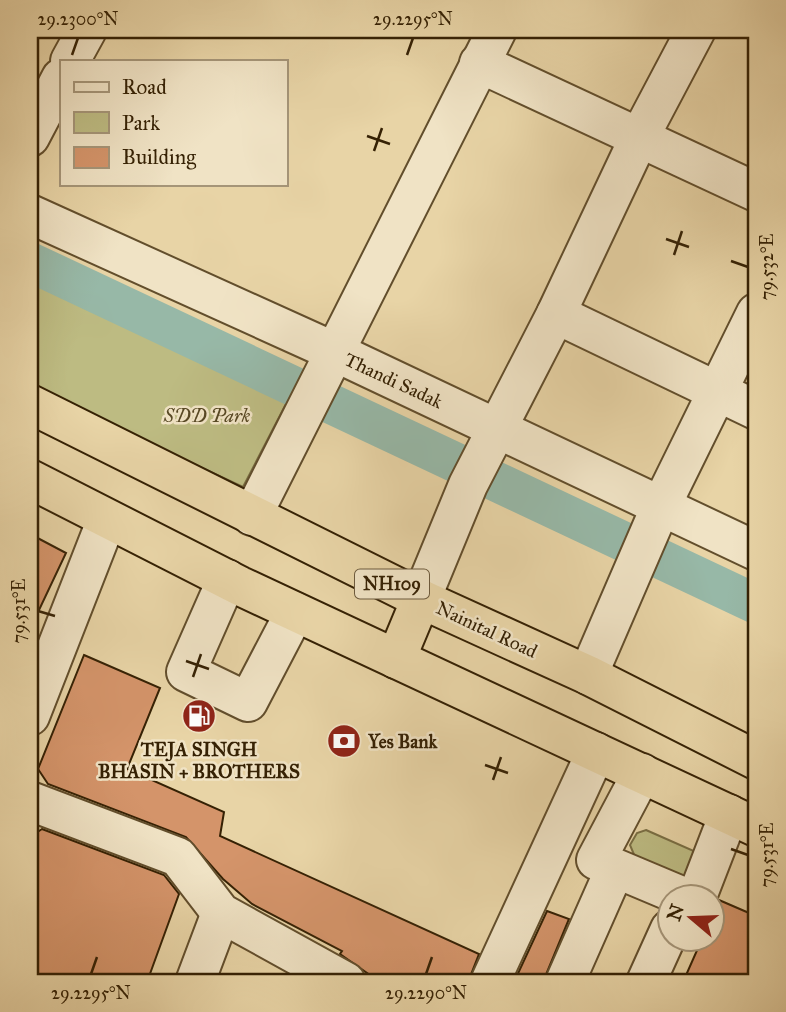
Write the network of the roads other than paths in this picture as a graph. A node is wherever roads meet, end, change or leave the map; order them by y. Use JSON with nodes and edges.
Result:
{"nodes":[{"id":1,"x":87,"y":30,"type":"edge"},
{"id":2,"x":496,"y":30,"type":"edge"},
{"id":3,"x":696,"y":30,"type":"edge"},
{"id":4,"x":71,"y":60,"type":"edge"},
{"id":5,"x":479,"y":63,"type":"junction"},
{"id":6,"x":60,"y":80,"type":"edge"},
{"id":7,"x":640,"y":136,"type":"junction"},
{"id":8,"x":30,"y":137,"type":"edge"},
{"id":9,"x":756,"y":192,"type":"edge"},
{"id":10,"x":30,"y":214,"type":"edge"},
{"id":11,"x":756,"y":313,"type":"edge"},
{"id":12,"x":556,"y":314,"type":"junction"},
{"id":13,"x":334,"y":352,"type":"junction"},
{"id":14,"x":716,"y":390,"type":"junction"},
{"id":15,"x":30,"y":404,"type":"edge"},
{"id":16,"x":756,"y":410,"type":"edge"},
{"id":17,"x":483,"y":456,"type":"junction"},
{"id":18,"x":30,"y":479,"type":"edge"},
{"id":19,"x":252,"y":516,"type":"junction"},
{"id":20,"x":107,"y":519,"type":"junction"},
{"id":21,"x":648,"y":536,"type":"junction"},
{"id":22,"x":756,"y":551,"type":"edge"},
{"id":23,"x":227,"y":579,"type":"junction"},
{"id":24,"x":421,"y":598,"type":"junction"},
{"id":25,"x":295,"y":612,"type":"junction"},
{"id":26,"x":396,"y":659,"type":"junction"},
{"id":27,"x":588,"y":675,"type":"junction"},
{"id":28,"x":30,"y":716,"type":"edge"},
{"id":29,"x":596,"y":752,"type":"junction"},
{"id":30,"x":754,"y":754,"type":"edge"},
{"id":31,"x":642,"y":773,"type":"junction"},
{"id":32,"x":30,"y":801,"type":"edge"},
{"id":33,"x":569,"y":808,"type":"junction"},
{"id":34,"x":743,"y":821,"type":"edge"},
{"id":35,"x":615,"y":869,"type":"junction"},
{"id":36,"x":705,"y":883,"type":"edge"},
{"id":37,"x":656,"y":886,"type":"edge"},
{"id":38,"x":221,"y":913,"type":"junction"},
{"id":39,"x":659,"y":953,"type":"edge"},
{"id":40,"x":195,"y":982,"type":"edge"},
{"id":41,"x":346,"y":982,"type":"edge"},
{"id":42,"x":478,"y":982,"type":"edge"},
{"id":43,"x":490,"y":982,"type":"edge"},
{"id":44,"x":565,"y":982,"type":"edge"},
{"id":45,"x":646,"y":982,"type":"edge"}],
"edges":[{"from":1,"to":4,"type":"street"},
{"from":2,"to":5,"type":"street"},
{"from":3,"to":7,"type":"street"},
{"from":5,"to":7,"type":"street"},
{"from":5,"to":13,"type":"street"},
{"from":6,"to":8,"type":"street"},
{"from":7,"to":9,"type":"street"},
{"from":7,"to":12,"type":"street"},
{"from":10,"to":13,"type":"street","name":"Thandi Sadak"},
{"from":11,"to":14,"type":"street"},
{"from":12,"to":14,"type":"street"},
{"from":12,"to":17,"type":"street"},
{"from":13,"to":17,"type":"street","name":"Thandi Sadak"},
{"from":13,"to":19,"type":"street"},
{"from":14,"to":16,"type":"street"},
{"from":14,"to":21,"type":"street"},
{"from":15,"to":19,"type":"highway","name":"Nainital Road","number":"NH109"},
{"from":17,"to":21,"type":"street","name":"Thandi Sadak"},
{"from":17,"to":24,"type":"street"},
{"from":18,"to":20,"type":"highway"},
{"from":19,"to":24,"type":"highway","name":"Nainital Road","number":"NH109"},
{"from":20,"to":23,"type":"highway"},
{"from":20,"to":28,"type":"street"},
{"from":21,"to":22,"type":"street","name":"Thandi Sadak"},
{"from":21,"to":27,"type":"street"},
{"from":23,"to":25,"type":"highway"},
{"from":23,"to":25,"type":"street"},
{"from":24,"to":26,"type":"highway"},
{"from":24,"to":27,"type":"highway","name":"Nainital Road","number":"NH109"},
{"from":25,"to":26,"type":"highway"},
{"from":26,"to":29,"type":"highway"},
{"from":27,"to":30,"type":"highway","name":"Nainital Road","number":"NH109"},
{"from":29,"to":31,"type":"highway"},
{"from":29,"to":33,"type":"street"},
{"from":30,"to":34,"type":"highway"},
{"from":31,"to":34,"type":"highway"},
{"from":31,"to":35,"type":"street"},
{"from":32,"to":38,"type":"street"},
{"from":33,"to":42,"type":"street"},
{"from":33,"to":43,"type":"street"},
{"from":34,"to":36,"type":"street"},
{"from":35,"to":37,"type":"street"},
{"from":35,"to":44,"type":"street"},
{"from":38,"to":40,"type":"street"},
{"from":38,"to":41,"type":"street"},
{"from":39,"to":45,"type":"street"}]}
